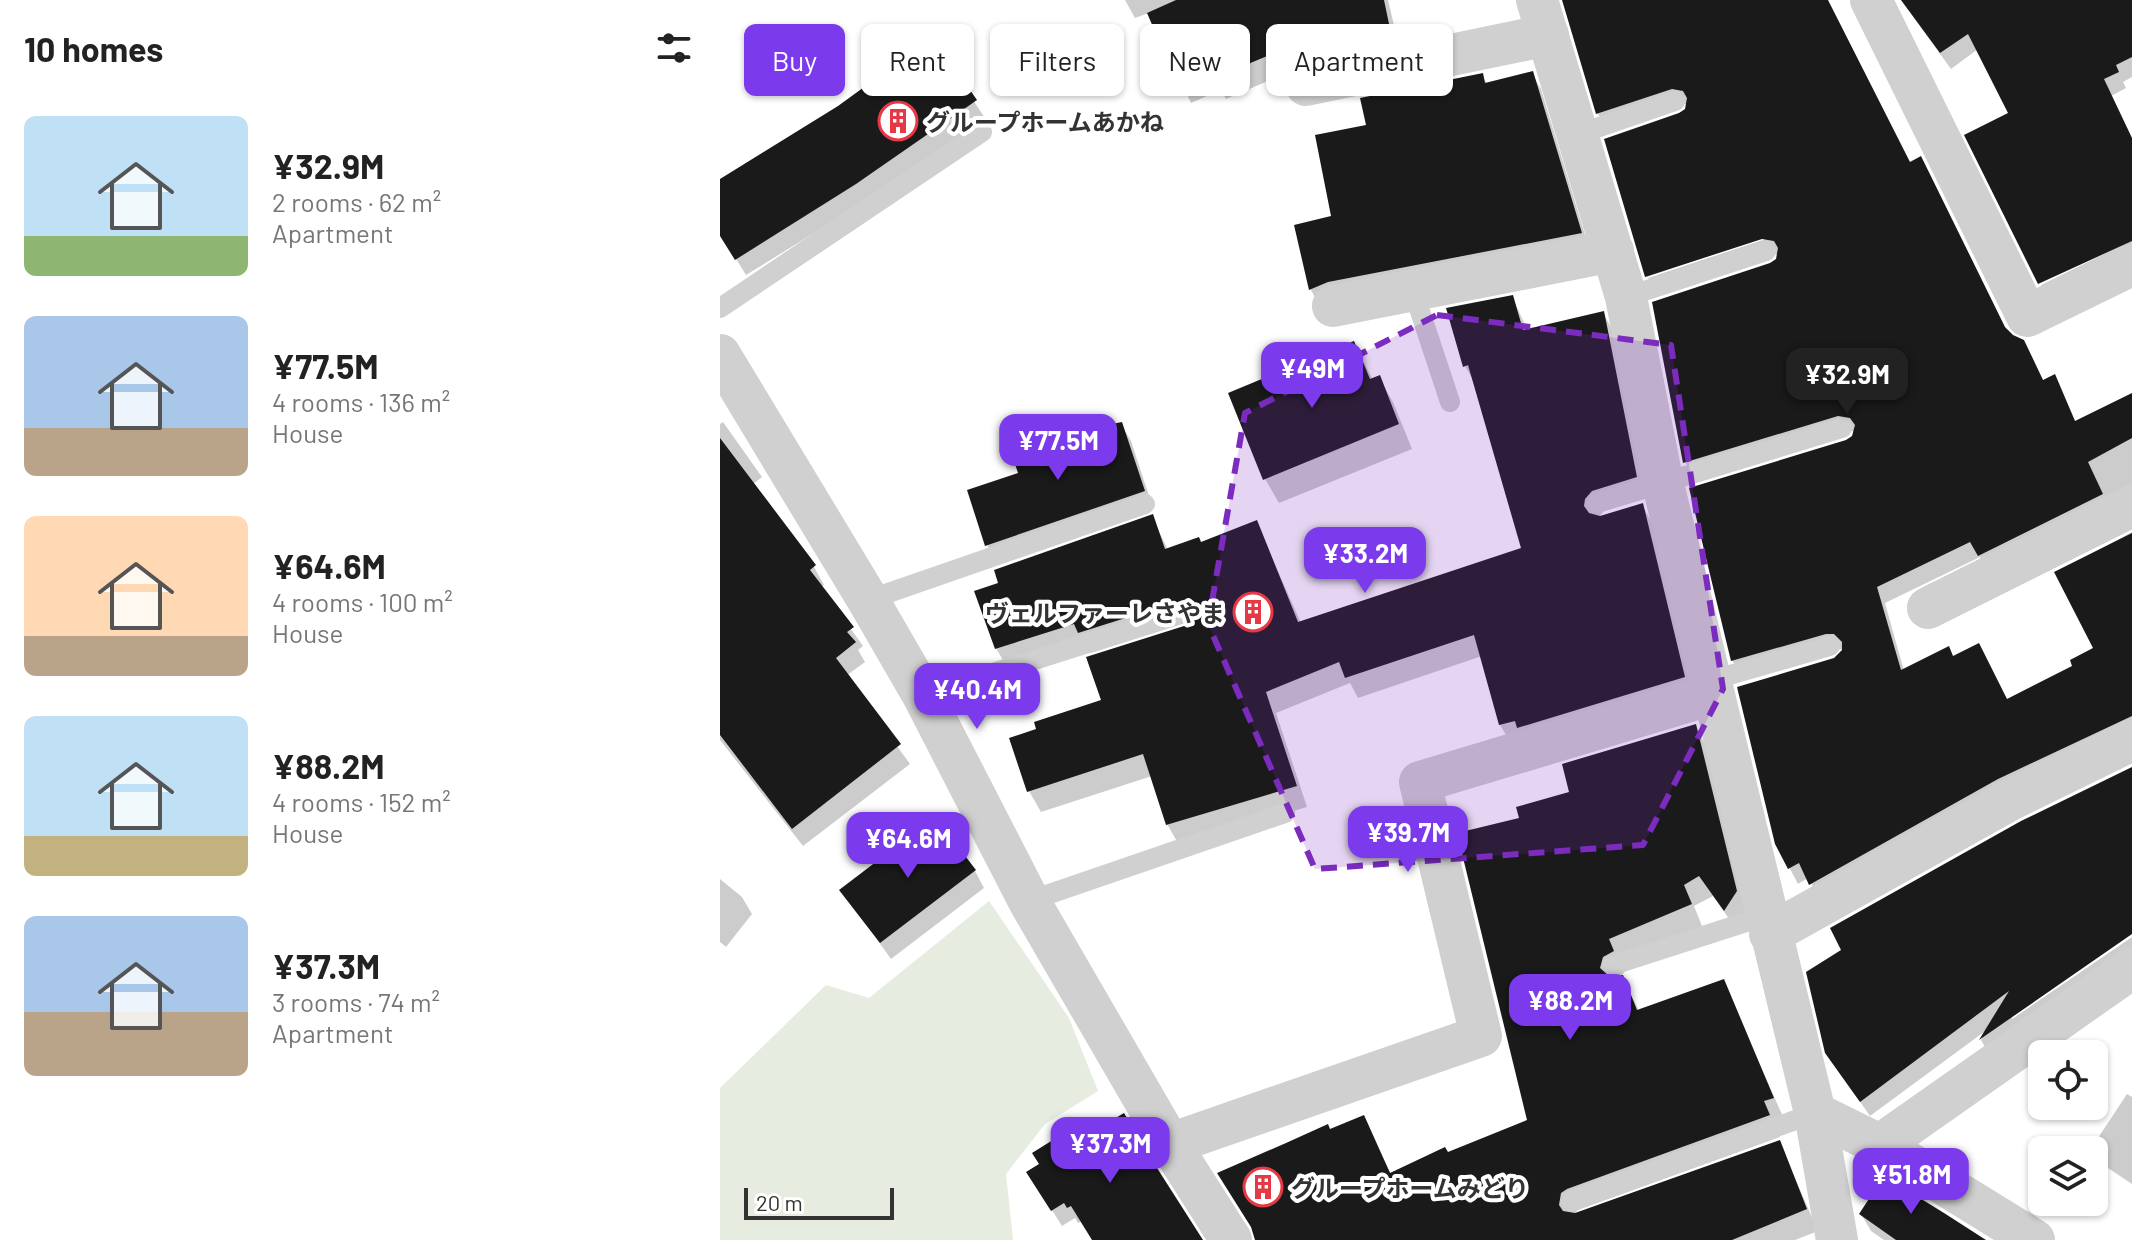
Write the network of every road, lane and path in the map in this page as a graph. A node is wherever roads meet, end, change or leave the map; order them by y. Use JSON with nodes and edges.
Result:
{"nodes":[{"id":1,"x":1871,"y":0,"type":"edge"},
{"id":2,"x":1542,"y":18,"type":"edge"},
{"id":3,"x":1453,"y":43,"type":"edge"},
{"id":4,"x":1675,"y":101,"type":"dead end"},
{"id":5,"x":982,"y":132,"type":"dead end"},
{"id":6,"x":1579,"y":134,"type":"junction"},
{"id":7,"x":1613,"y":251,"type":"junction"},
{"id":8,"x":1766,"y":251,"type":"dead end"},
{"id":9,"x":2132,"y":265,"type":"edge"},
{"id":10,"x":1413,"y":290,"type":"junction"},
{"id":11,"x":1626,"y":297,"type":"junction"},
{"id":12,"x":1333,"y":306,"type":"dead end"},
{"id":13,"x":720,"y":308,"type":"edge"},
{"id":14,"x":720,"y":355,"type":"edge"},
{"id":15,"x":1450,"y":402,"type":"dead end"},
{"id":16,"x":1842,"y":428,"type":"dead end"},
{"id":17,"x":1663,"y":484,"type":"junction"},
{"id":18,"x":1597,"y":503,"type":"dead end"},
{"id":19,"x":1145,"y":504,"type":"dead end"},
{"id":20,"x":2132,"y":506,"type":"edge"},
{"id":21,"x":868,"y":600,"type":"junction"},
{"id":22,"x":1928,"y":608,"type":"dead end"},
{"id":23,"x":1180,"y":614,"type":"dead end"},
{"id":24,"x":1830,"y":646,"type":"dead end"},
{"id":25,"x":1711,"y":687,"type":"junction"},
{"id":26,"x":923,"y":695,"type":"junction"},
{"id":27,"x":2132,"y":740,"type":"edge"},
{"id":28,"x":1285,"y":813,"type":"dead end"},
{"id":29,"x":1029,"y":901,"type":"junction"},
{"id":30,"x":1768,"y":925,"type":"junction"},
{"id":31,"x":1613,"y":965,"type":"dead end"},
{"id":32,"x":2132,"y":968,"type":"edge"},
{"id":33,"x":1815,"y":1113,"type":"junction"},
{"id":34,"x":1170,"y":1144,"type":"junction"},
{"id":35,"x":1880,"y":1145,"type":"junction"},
{"id":36,"x":1571,"y":1201,"type":"dead end"},
{"id":37,"x":1231,"y":1240,"type":"edge"},
{"id":38,"x":1837,"y":1240,"type":"edge"},
{"id":39,"x":2034,"y":1240,"type":"edge"}],
"edges":[{"from":1,"to":9,"type":"street"},
{"from":2,"to":3,"type":"street"},
{"from":2,"to":6,"type":"street"},
{"from":4,"to":6,"type":"lane"},
{"from":5,"to":13,"type":"lane"},
{"from":6,"to":7,"type":"street"},
{"from":7,"to":10,"type":"street"},
{"from":7,"to":11,"type":"street"},
{"from":8,"to":11,"type":"lane"},
{"from":10,"to":12,"type":"street"},
{"from":10,"to":15,"type":"lane"},
{"from":11,"to":17,"type":"street"},
{"from":14,"to":21,"type":"street"},
{"from":16,"to":17,"type":"lane"},
{"from":17,"to":18,"type":"lane"},
{"from":17,"to":25,"type":"street"},
{"from":19,"to":21,"type":"lane"},
{"from":20,"to":22,"type":"street"},
{"from":21,"to":26,"type":"street"},
{"from":23,"to":26,"type":"lane"},
{"from":24,"to":25,"type":"lane"},
{"from":25,"to":30,"type":"street"},
{"from":25,"to":34,"type":"street"},
{"from":26,"to":29,"type":"street"},
{"from":27,"to":30,"type":"street"},
{"from":28,"to":29,"type":"lane"},
{"from":29,"to":34,"type":"street"},
{"from":30,"to":31,"type":"lane"},
{"from":30,"to":33,"type":"street"},
{"from":32,"to":35,"type":"street"},
{"from":33,"to":35,"type":"street"},
{"from":33,"to":36,"type":"lane"},
{"from":33,"to":38,"type":"street"},
{"from":34,"to":37,"type":"street"},
{"from":35,"to":39,"type":"street"}]}
